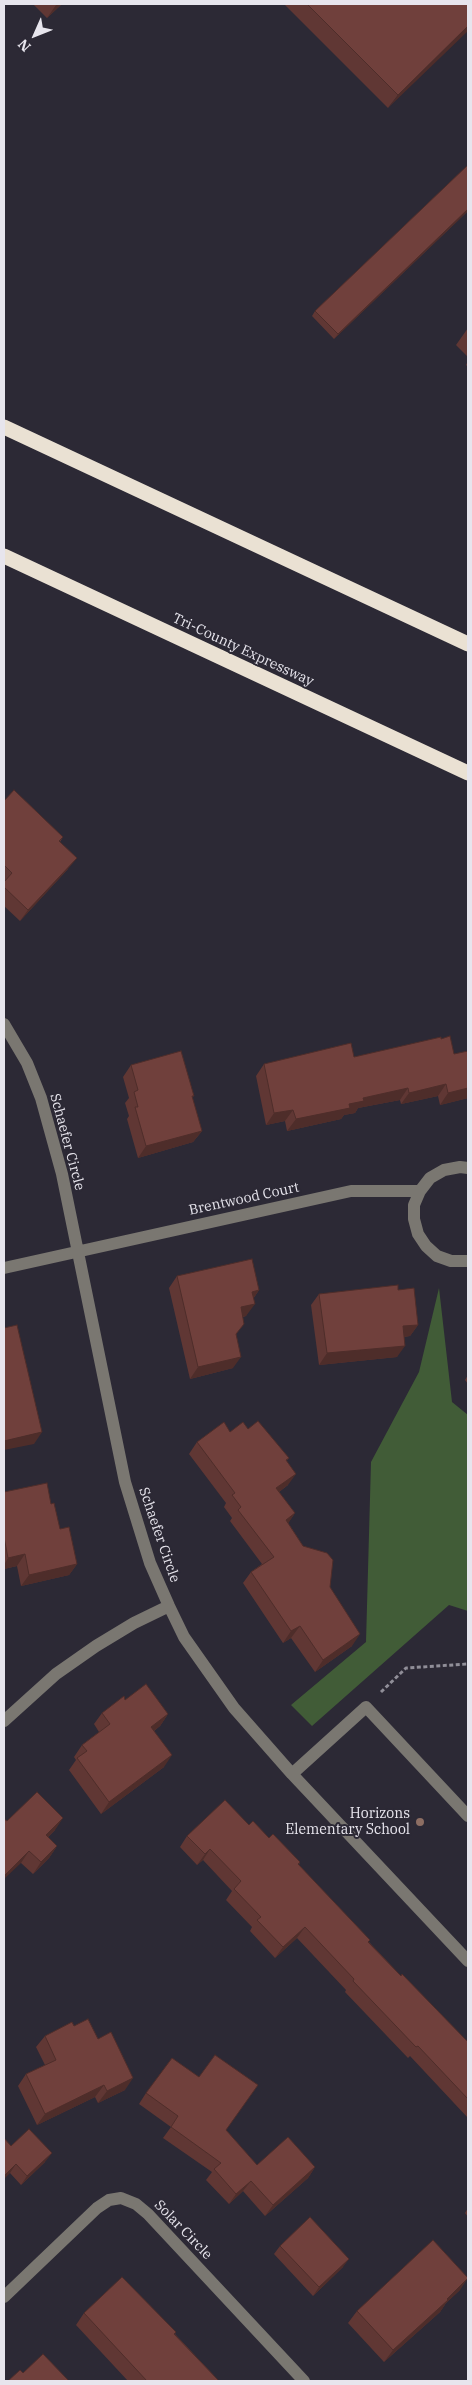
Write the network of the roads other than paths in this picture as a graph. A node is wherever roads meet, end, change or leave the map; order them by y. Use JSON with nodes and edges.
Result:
{"nodes":[{"id":1,"x":4,"y":427,"type":"edge"},
{"id":2,"x":4,"y":556,"type":"edge"},
{"id":3,"x":468,"y":644,"type":"edge"},
{"id":4,"x":468,"y":773,"type":"edge"},
{"id":5,"x":4,"y":1024,"type":"edge"},
{"id":6,"x":468,"y":1168,"type":"edge"},
{"id":7,"x":420,"y":1191,"type":"junction"},
{"id":8,"x":76,"y":1251,"type":"junction"},
{"id":9,"x":468,"y":1261,"type":"edge"},
{"id":10,"x":4,"y":1268,"type":"edge"},
{"id":11,"x":169,"y":1606,"type":"junction"},
{"id":12,"x":4,"y":1721,"type":"edge"},
{"id":13,"x":292,"y":1774,"type":"junction"},
{"id":14,"x":468,"y":1816,"type":"edge"},
{"id":15,"x":468,"y":1961,"type":"edge"},
{"id":16,"x":4,"y":2297,"type":"edge"},
{"id":17,"x":304,"y":2381,"type":"edge"}],
"edges":[{"from":1,"to":3,"type":"highway"},
{"from":2,"to":4,"type":"highway","name":"Tri-County Expressway"},
{"from":5,"to":8,"type":"street","name":"Schaefer Circle"},
{"from":6,"to":7,"type":"street"},
{"from":7,"to":8,"type":"street","name":"Brentwood Court"},
{"from":7,"to":9,"type":"street"},
{"from":8,"to":10,"type":"street","name":"Brentwood Court"},
{"from":8,"to":11,"type":"street","name":"Schaefer Circle"},
{"from":11,"to":12,"type":"street"},
{"from":11,"to":13,"type":"street","name":"Schaefer Circle"},
{"from":13,"to":14,"type":"street"},
{"from":13,"to":15,"type":"street","name":"Schaefer Circle"},
{"from":16,"to":17,"type":"street","name":"Solar Circle"}]}
